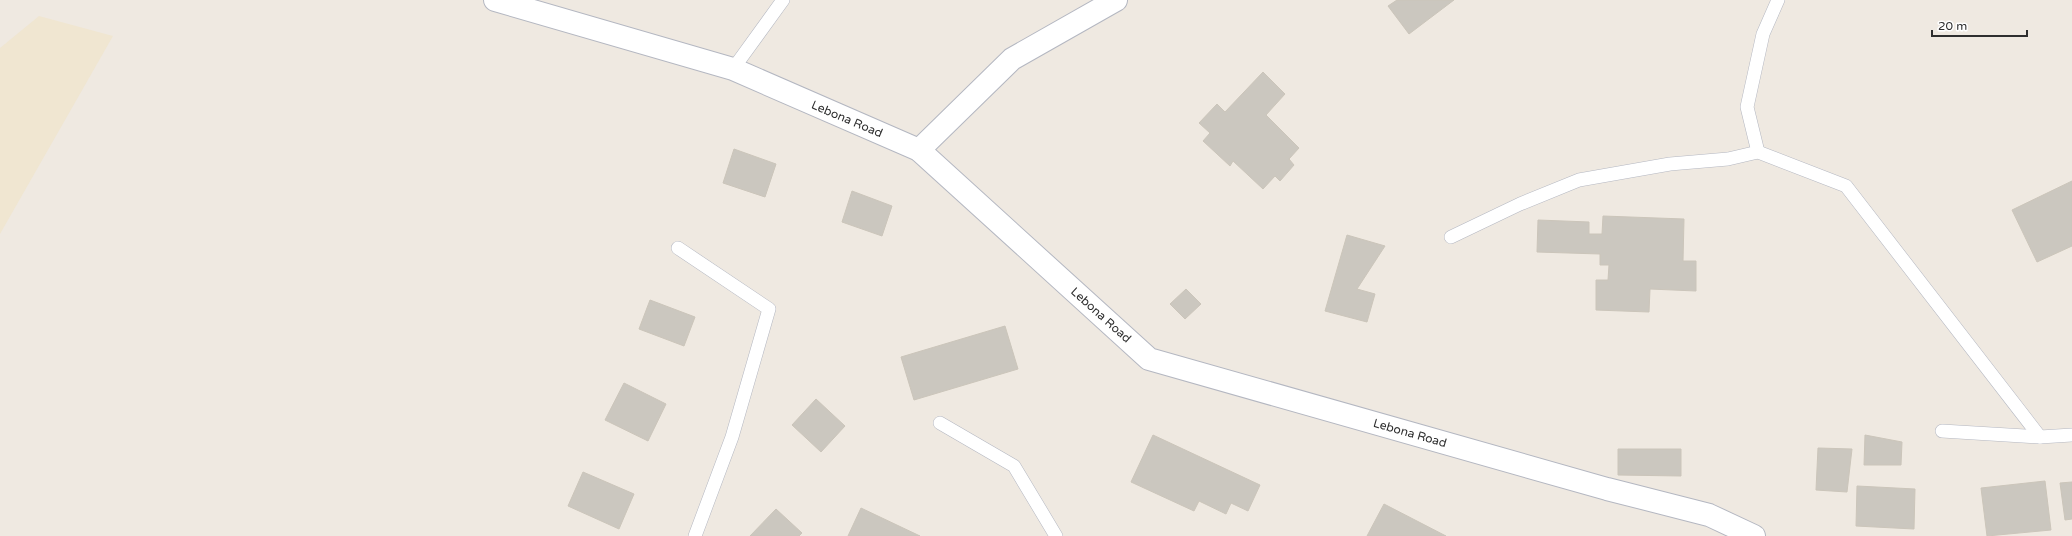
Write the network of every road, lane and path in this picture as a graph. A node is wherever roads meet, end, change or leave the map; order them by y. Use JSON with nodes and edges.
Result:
{"nodes":[{"id":1,"x":495,"y":0,"type":"edge"},
{"id":2,"x":783,"y":0,"type":"edge"},
{"id":3,"x":1116,"y":0,"type":"edge"},
{"id":4,"x":1778,"y":0,"type":"edge"},
{"id":5,"x":733,"y":69,"type":"junction"},
{"id":6,"x":919,"y":150,"type":"junction"},
{"id":7,"x":1758,"y":152,"type":"junction"},
{"id":8,"x":1451,"y":237,"type":"dead end"},
{"id":9,"x":678,"y":248,"type":"dead end"},
{"id":10,"x":940,"y":423,"type":"dead end"},
{"id":11,"x":1942,"y":431,"type":"dead end"},
{"id":12,"x":2072,"y":435,"type":"edge"},
{"id":13,"x":2040,"y":437,"type":"junction"},
{"id":14,"x":695,"y":536,"type":"edge"},
{"id":15,"x":1056,"y":536,"type":"edge"},
{"id":16,"x":1754,"y":536,"type":"edge"}],
"edges":[{"from":1,"to":5,"type":"street","name":"Lebona Road"},
{"from":2,"to":5,"type":"lane"},
{"from":3,"to":6,"type":"street"},
{"from":4,"to":7,"type":"lane"},
{"from":5,"to":6,"type":"street","name":"Lebona Road"},
{"from":6,"to":16,"type":"street","name":"Lebona Road"},
{"from":7,"to":8,"type":"lane"},
{"from":7,"to":13,"type":"lane"},
{"from":9,"to":14,"type":"lane"},
{"from":10,"to":15,"type":"lane"},
{"from":11,"to":13,"type":"lane"},
{"from":12,"to":13,"type":"lane"}]}
